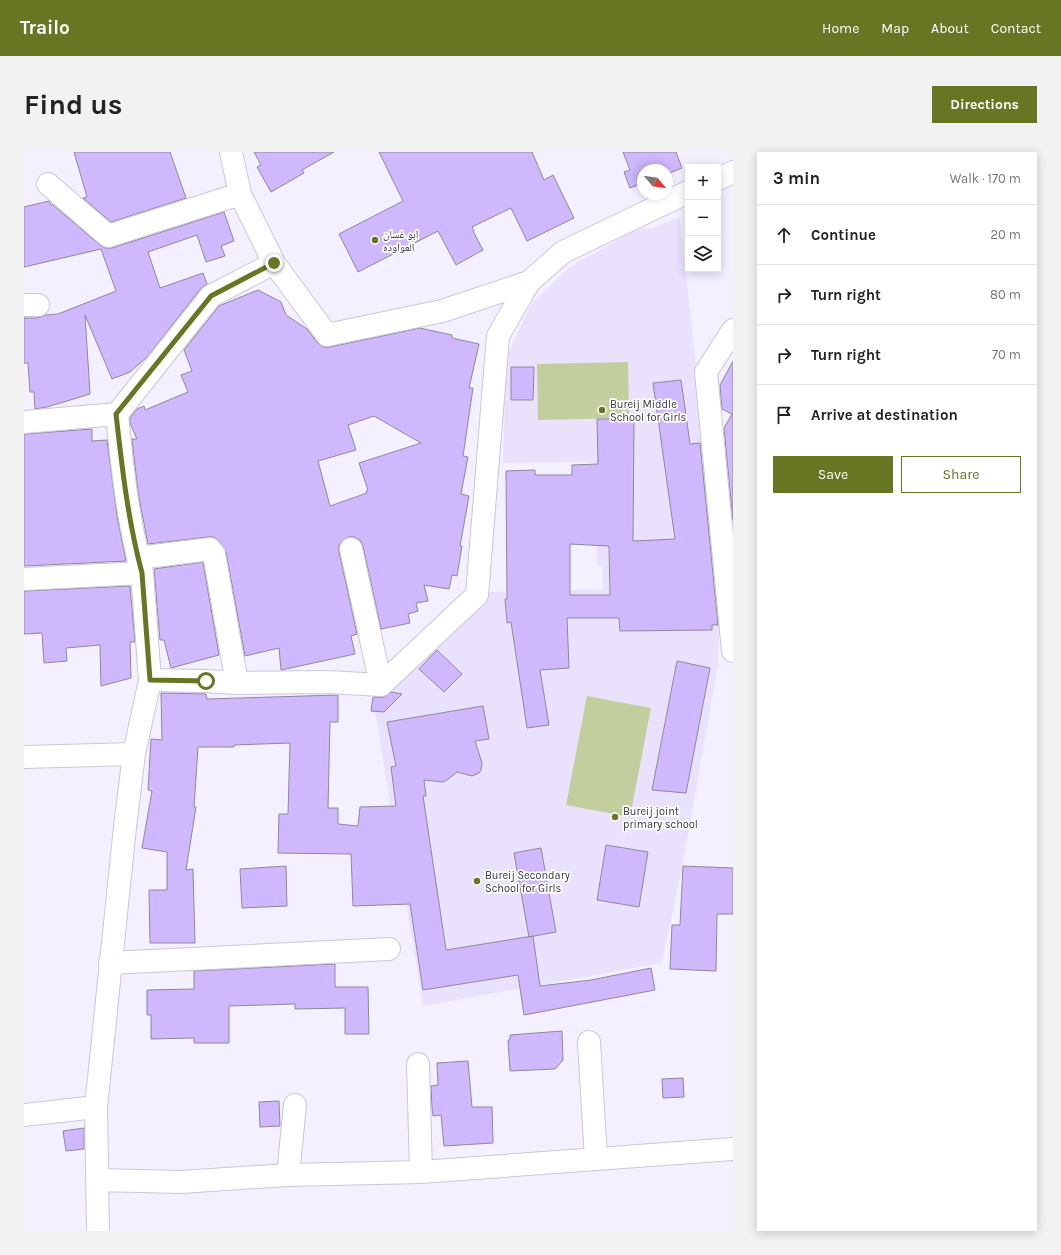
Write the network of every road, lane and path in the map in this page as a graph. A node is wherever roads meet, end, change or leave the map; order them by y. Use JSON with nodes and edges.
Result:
{"nodes":[{"id":1,"x":231,"y":152,"type":"edge"},
{"id":2,"x":733,"y":172,"type":"edge"},
{"id":3,"x":721,"y":178,"type":"edge"},
{"id":4,"x":48,"y":184,"type":"dead end"},
{"id":5,"x":685,"y":193,"type":"edge"},
{"id":6,"x":240,"y":194,"type":"junction"},
{"id":7,"x":274,"y":263,"type":"junction"},
{"id":8,"x":529,"y":282,"type":"junction"},
{"id":9,"x":733,"y":330,"type":"edge"},
{"id":10,"x":116,"y":414,"type":"junction"},
{"id":11,"x":24,"y":422,"type":"edge"},
{"id":12,"x":351,"y":548,"type":"dead end"},
{"id":13,"x":140,"y":565,"type":"junction"},
{"id":14,"x":24,"y":579,"type":"edge"},
{"id":15,"x":732,"y":627,"type":"edge"},
{"id":16,"x":733,"y":651,"type":"edge"},
{"id":17,"x":150,"y":680,"type":"junction"},
{"id":18,"x":237,"y":683,"type":"junction"},
{"id":19,"x":381,"y":684,"type":"junction"},
{"id":20,"x":134,"y":754,"type":"junction"},
{"id":21,"x":24,"y":757,"type":"edge"},
{"id":22,"x":389,"y":949,"type":"dead end"},
{"id":23,"x":110,"y":963,"type":"junction"},
{"id":24,"x":589,"y":1042,"type":"dead end"},
{"id":25,"x":418,"y":1064,"type":"dead end"},
{"id":26,"x":295,"y":1105,"type":"dead end"},
{"id":27,"x":96,"y":1107,"type":"junction"},
{"id":28,"x":24,"y":1115,"type":"edge"},
{"id":29,"x":733,"y":1149,"type":"edge"},
{"id":30,"x":596,"y":1159,"type":"junction"},
{"id":31,"x":421,"y":1172,"type":"junction"},
{"id":32,"x":288,"y":1175,"type":"junction"},
{"id":33,"x":98,"y":1180,"type":"junction"},
{"id":34,"x":98,"y":1231,"type":"edge"}],
"edges":[{"from":1,"to":6,"type":"street"},
{"from":2,"to":3,"type":"street"},
{"from":4,"to":6,"type":"street"},
{"from":5,"to":8,"type":"street"},
{"from":6,"to":7,"type":"street"},
{"from":7,"to":8,"type":"street"},
{"from":7,"to":10,"type":"street"},
{"from":8,"to":19,"type":"street"},
{"from":9,"to":15,"type":"street"},
{"from":10,"to":11,"type":"street"},
{"from":10,"to":13,"type":"street"},
{"from":12,"to":19,"type":"street"},
{"from":13,"to":14,"type":"street"},
{"from":13,"to":17,"type":"street"},
{"from":13,"to":18,"type":"street"},
{"from":15,"to":16,"type":"street"},
{"from":17,"to":18,"type":"street"},
{"from":17,"to":20,"type":"street"},
{"from":18,"to":19,"type":"street"},
{"from":20,"to":21,"type":"street"},
{"from":20,"to":23,"type":"street"},
{"from":22,"to":23,"type":"street"},
{"from":23,"to":27,"type":"street"},
{"from":24,"to":30,"type":"street"},
{"from":25,"to":31,"type":"street"},
{"from":26,"to":32,"type":"street"},
{"from":27,"to":28,"type":"street"},
{"from":27,"to":33,"type":"street"},
{"from":29,"to":30,"type":"street"},
{"from":30,"to":31,"type":"street"},
{"from":31,"to":32,"type":"street"},
{"from":32,"to":33,"type":"street"},
{"from":33,"to":34,"type":"street"}]}
